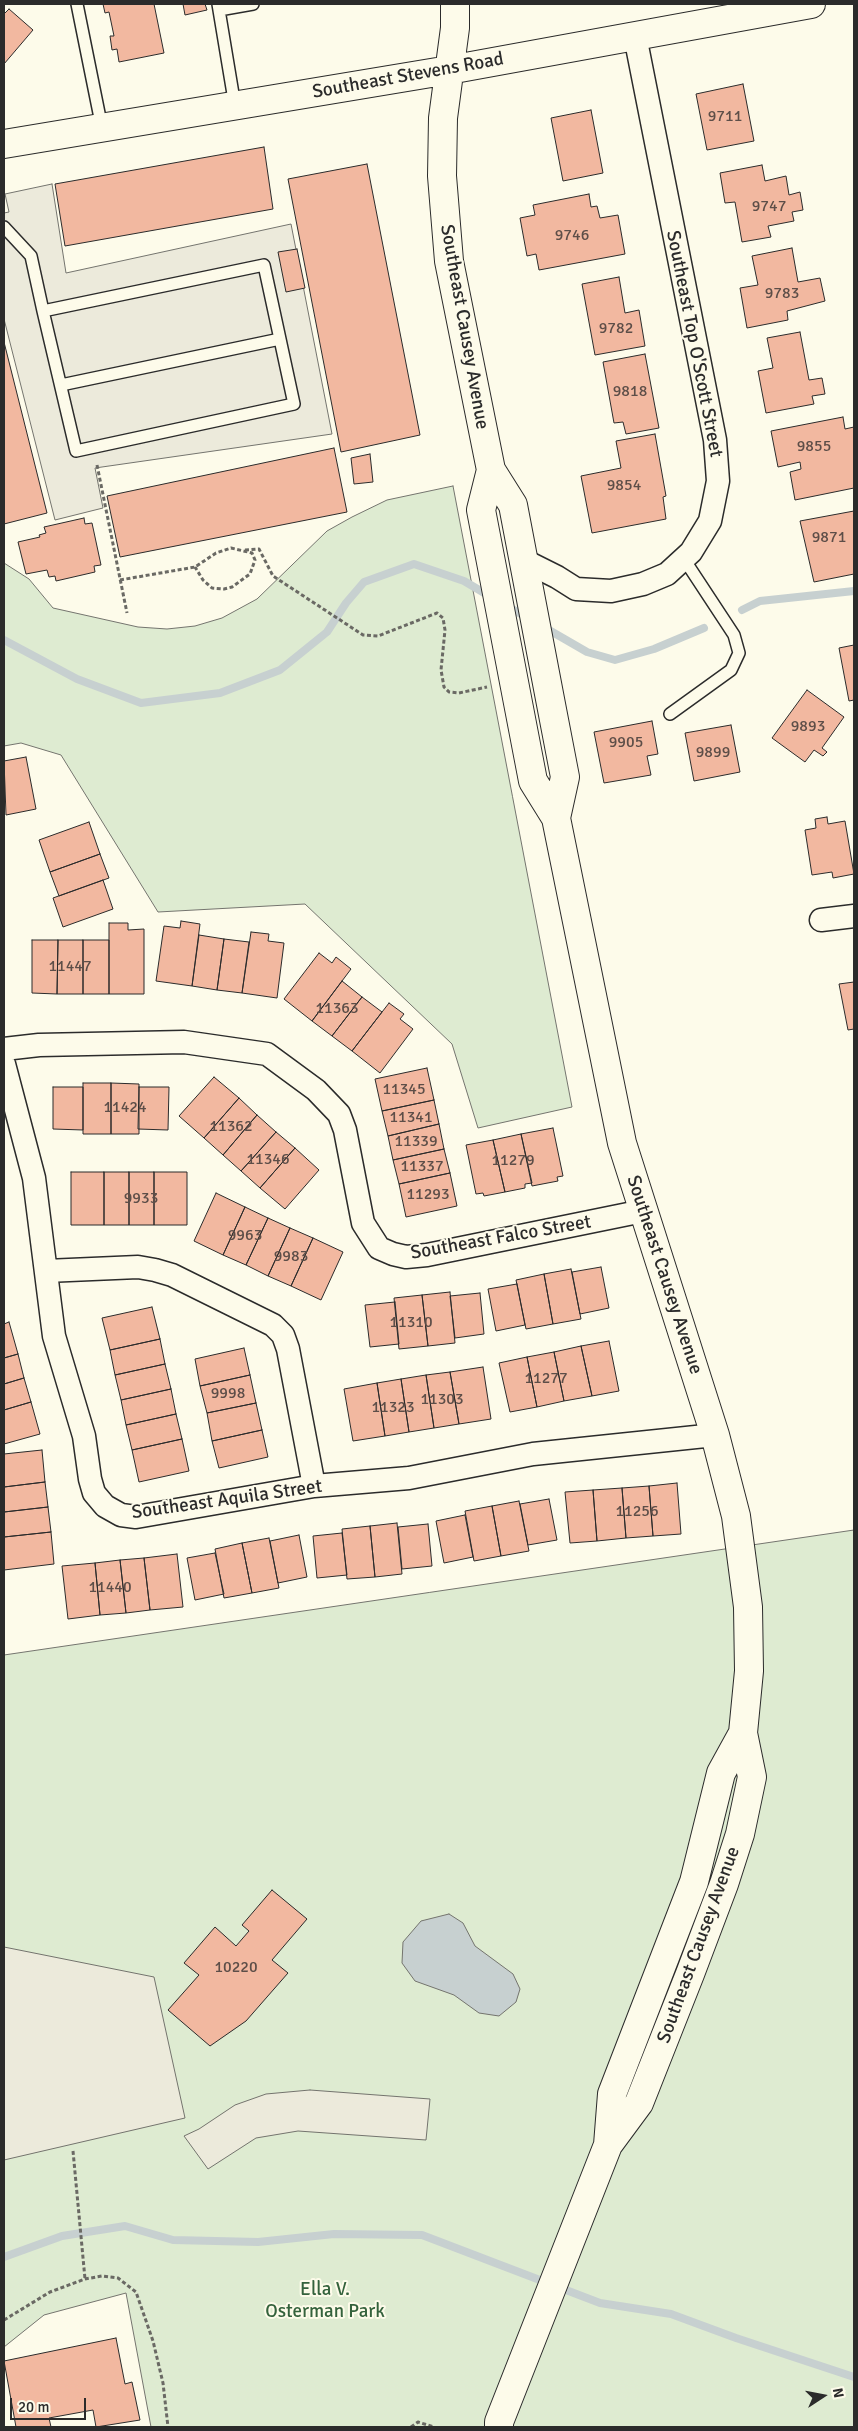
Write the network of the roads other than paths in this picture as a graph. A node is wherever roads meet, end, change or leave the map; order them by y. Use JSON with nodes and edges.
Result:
{"nodes":[{"id":1,"x":77,"y":4,"type":"edge"},
{"id":2,"x":253,"y":4,"type":"edge"},
{"id":3,"x":455,"y":4,"type":"edge"},
{"id":4,"x":811,"y":4,"type":"edge"},
{"id":5,"x":219,"y":7,"type":"edge"},
{"id":6,"x":775,"y":7,"type":"edge"},
{"id":7,"x":635,"y":36,"type":"junction"},
{"id":8,"x":449,"y":70,"type":"junction"},
{"id":9,"x":235,"y":106,"type":"junction"},
{"id":10,"x":102,"y":128,"type":"junction"},
{"id":11,"x":4,"y":144,"type":"edge"},
{"id":12,"x":4,"y":227,"type":"edge"},
{"id":13,"x":43,"y":311,"type":"junction"},
{"id":14,"x":280,"y":339,"type":"junction"},
{"id":15,"x":61,"y":385,"type":"junction"},
{"id":16,"x":490,"y":470,"type":"junction"},
{"id":17,"x":684,"y":559,"type":"junction"},
{"id":18,"x":523,"y":560,"type":"junction"},
{"id":19,"x":670,"y":714,"type":"dead end"},
{"id":20,"x":556,"y":818,"type":"junction"},
{"id":21,"x":854,"y":916,"type":"edge"},
{"id":22,"x":821,"y":920,"type":"dead end"},
{"id":23,"x":4,"y":1049,"type":"edge"},
{"id":24,"x":4,"y":1064,"type":"edge"},
{"id":25,"x":643,"y":1211,"type":"junction"},
{"id":26,"x":46,"y":1271,"type":"junction"},
{"id":27,"x":714,"y":1435,"type":"junction"},
{"id":28,"x":314,"y":1486,"type":"junction"},
{"id":29,"x":497,"y":2425,"type":"edge"}],
"edges":[{"from":1,"to":10,"type":"lane"},
{"from":2,"to":5,"type":"lane"},
{"from":3,"to":8,"type":"street","name":"Southeast Causey Avenue"},
{"from":4,"to":6,"type":"street","name":"Southeast Stevens Road"},
{"from":5,"to":9,"type":"lane"},
{"from":6,"to":7,"type":"street","name":"Southeast Stevens Road"},
{"from":7,"to":8,"type":"street","name":"Southeast Stevens Road"},
{"from":7,"to":17,"type":"street","name":"Southeast Top O'Scott Street"},
{"from":8,"to":9,"type":"street","name":"Southeast Stevens Road"},
{"from":8,"to":16,"type":"street","name":"Southeast Causey Avenue"},
{"from":9,"to":10,"type":"street","name":"Southeast Stevens Road"},
{"from":10,"to":11,"type":"street","name":"Southeast Stevens Road"},
{"from":12,"to":13,"type":"lane"},
{"from":13,"to":14,"type":"lane"},
{"from":13,"to":15,"type":"lane"},
{"from":14,"to":15,"type":"lane"},
{"from":14,"to":15,"type":"lane"},
{"from":16,"to":18,"type":"street","name":"Southeast Causey Avenue"},
{"from":16,"to":20,"type":"street","name":"Southeast Causey Avenue"},
{"from":17,"to":18,"type":"street","name":"Southeast Top O'Scott Street"},
{"from":17,"to":19,"type":"lane"},
{"from":18,"to":20,"type":"street","name":"Southeast Causey Avenue"},
{"from":20,"to":25,"type":"street","name":"Southeast Causey Avenue"},
{"from":21,"to":22,"type":"street"},
{"from":23,"to":25,"type":"street","name":"Southeast Falco Street"},
{"from":24,"to":26,"type":"street","name":"Southeast Aquila Street"},
{"from":25,"to":27,"type":"street","name":"Southeast Causey Avenue"},
{"from":26,"to":28,"type":"street"},
{"from":26,"to":28,"type":"street","name":"Southeast Aquila Street"},
{"from":27,"to":28,"type":"street","name":"Southeast Aquila Street"},
{"from":27,"to":29,"type":"street","name":"Southeast Causey Avenue"}]}
